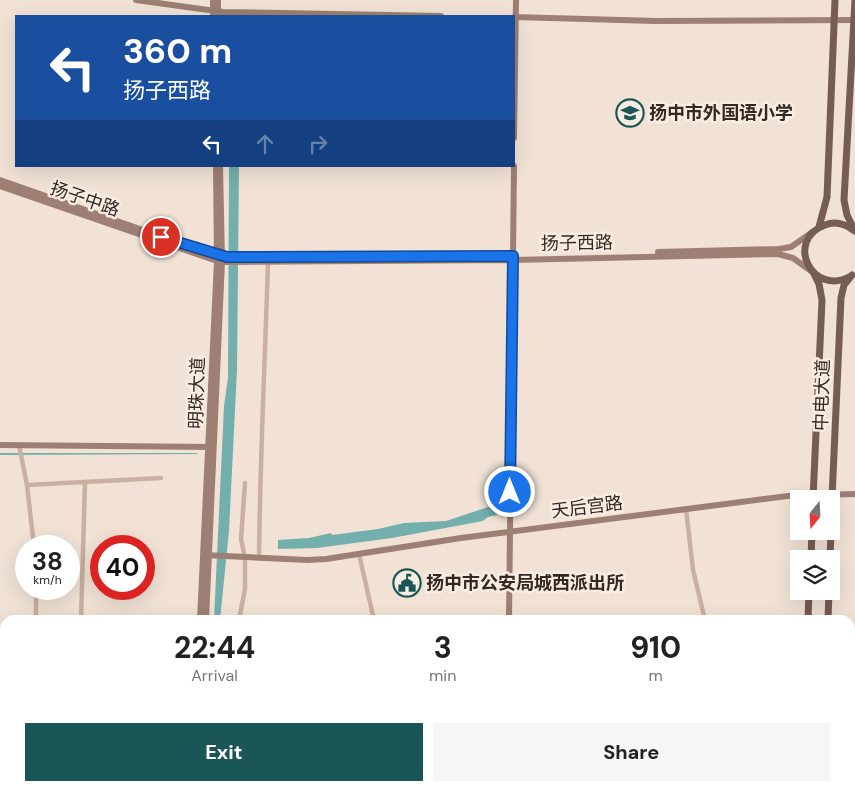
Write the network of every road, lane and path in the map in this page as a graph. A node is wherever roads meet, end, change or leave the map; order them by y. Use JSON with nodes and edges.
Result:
{"nodes":[{"id":1,"x":136,"y":0,"type":"edge"},
{"id":2,"x":213,"y":0,"type":"edge"},
{"id":3,"x":218,"y":0,"type":"edge"},
{"id":4,"x":516,"y":0,"type":"edge"},
{"id":5,"x":836,"y":0,"type":"edge"},
{"id":6,"x":854,"y":0,"type":"edge"},
{"id":7,"x":217,"y":13,"type":"edge"},
{"id":8,"x":391,"y":15,"type":"edge"},
{"id":9,"x":514,"y":15,"type":"edge"},
{"id":10,"x":515,"y":17,"type":"edge"},
{"id":11,"x":834,"y":20,"type":"junction"},
{"id":12,"x":854,"y":20,"type":"edge"},
{"id":13,"x":216,"y":167,"type":"edge"},
{"id":14,"x":220,"y":167,"type":"edge"},
{"id":15,"x":514,"y":167,"type":"edge"},
{"id":16,"x":0,"y":180,"type":"edge"},
{"id":17,"x":0,"y":186,"type":"edge"},
{"id":18,"x":819,"y":227,"type":"junction"},
{"id":19,"x":855,"y":231,"type":"edge"},
{"id":20,"x":812,"y":232,"type":"junction"},
{"id":21,"x":513,"y":258,"type":"junction"},
{"id":22,"x":222,"y":259,"type":"junction"},
{"id":23,"x":242,"y":260,"type":"junction"},
{"id":24,"x":268,"y":262,"type":"junction"},
{"id":25,"x":812,"y":272,"type":"junction"},
{"id":26,"x":854,"y":274,"type":"edge"},
{"id":27,"x":0,"y":445,"type":"edge"},
{"id":28,"x":19,"y":446,"type":"junction"},
{"id":29,"x":212,"y":447,"type":"junction"},
{"id":30,"x":160,"y":478,"type":"dead end"},
{"id":31,"x":85,"y":482,"type":"junction"},
{"id":32,"x":245,"y":483,"type":"dead end"},
{"id":33,"x":27,"y":485,"type":"junction"},
{"id":34,"x":813,"y":490,"type":"edge"},
{"id":35,"x":832,"y":490,"type":"edge"},
{"id":36,"x":840,"y":493,"type":"edge"},
{"id":37,"x":855,"y":494,"type":"edge"},
{"id":38,"x":790,"y":498,"type":"edge"},
{"id":39,"x":686,"y":509,"type":"junction"},
{"id":40,"x":510,"y":532,"type":"junction"},
{"id":41,"x":33,"y":535,"type":"edge"},
{"id":42,"x":359,"y":554,"type":"junction"},
{"id":43,"x":209,"y":556,"type":"junction"},
{"id":44,"x":245,"y":558,"type":"junction"},
{"id":45,"x":259,"y":558,"type":"junction"},
{"id":46,"x":36,"y":600,"type":"edge"},
{"id":47,"x":809,"y":600,"type":"edge"},
{"id":48,"x":829,"y":600,"type":"edge"},
{"id":49,"x":36,"y":615,"type":"edge"},
{"id":50,"x":81,"y":615,"type":"edge"},
{"id":51,"x":201,"y":615,"type":"edge"},
{"id":52,"x":206,"y":615,"type":"edge"},
{"id":53,"x":240,"y":615,"type":"edge"},
{"id":54,"x":373,"y":615,"type":"edge"},
{"id":55,"x":509,"y":615,"type":"edge"},
{"id":56,"x":704,"y":615,"type":"edge"},
{"id":57,"x":808,"y":615,"type":"edge"},
{"id":58,"x":828,"y":615,"type":"edge"},
{"id":59,"x":0,"y":631,"type":"edge"},
{"id":60,"x":0,"y":646,"type":"edge"}],
"edges":[{"from":1,"to":7,"type":"main road"},
{"from":2,"to":7,"type":"main road"},
{"from":3,"to":7,"type":"main road"},
{"from":4,"to":9,"type":"main road"},
{"from":5,"to":11,"type":"main road"},
{"from":6,"to":12,"type":"main road"},
{"from":7,"to":8,"type":"main road"},
{"from":10,"to":11,"type":"main road"},
{"from":11,"to":12,"type":"main road"},
{"from":11,"to":18,"type":"main road"},
{"from":12,"to":19,"type":"main road"},
{"from":13,"to":22,"type":"main road","name":"明珠大道"},
{"from":14,"to":22,"type":"main road","name":"明珠大道"},
{"from":15,"to":21,"type":"main road"},
{"from":16,"to":22,"type":"main road","name":"扬子中路"},
{"from":17,"to":22,"type":"main road","name":"扬子中路"},
{"from":18,"to":19,"type":"main road"},
{"from":18,"to":20,"type":"main road"},
{"from":20,"to":21,"type":"main road","name":"扬子西路"},
{"from":20,"to":25,"type":"main road","name":"中电大道"},
{"from":21,"to":23,"type":"main road","name":"扬子西路"},
{"from":21,"to":24,"type":"main road","name":"扬子西路"},
{"from":21,"to":25,"type":"main road","name":"扬子西路"},
{"from":21,"to":40,"type":"main road"},
{"from":22,"to":23,"type":"main road","name":"扬子西路"},
{"from":22,"to":29,"type":"main road","name":"明珠大道"},
{"from":23,"to":24,"type":"main road","name":"扬子西路"},
{"from":24,"to":45,"type":"street"},
{"from":25,"to":26,"type":"main road"},
{"from":25,"to":34,"type":"main road","name":"中电大道"},
{"from":26,"to":35,"type":"main road","name":"中电大道"},
{"from":27,"to":28,"type":"main road"},
{"from":28,"to":29,"type":"main road"},
{"from":28,"to":33,"type":"street"},
{"from":29,"to":43,"type":"main road","name":"明珠大道"},
{"from":30,"to":31,"type":"street"},
{"from":31,"to":33,"type":"street"},
{"from":31,"to":50,"type":"street"},
{"from":32,"to":44,"type":"street"},
{"from":33,"to":41,"type":"street"},
{"from":36,"to":37,"type":"main road","name":"天后宫路"},
{"from":38,"to":39,"type":"main road","name":"天后宫路"},
{"from":39,"to":40,"type":"main road","name":"天后宫路"},
{"from":39,"to":56,"type":"street"},
{"from":40,"to":42,"type":"main road","name":"天后宫路"},
{"from":40,"to":55,"type":"main road"},
{"from":42,"to":45,"type":"main road","name":"天后宫路"},
{"from":42,"to":54,"type":"street"},
{"from":43,"to":44,"type":"main road","name":"天后宫路"},
{"from":43,"to":51,"type":"main road","name":"明珠大道"},
{"from":43,"to":52,"type":"main road","name":"明珠大道"},
{"from":44,"to":45,"type":"main road","name":"天后宫路"},
{"from":44,"to":53,"type":"street"},
{"from":46,"to":49,"type":"street"},
{"from":47,"to":57,"type":"main road"},
{"from":48,"to":58,"type":"main road"},
{"from":59,"to":60,"type":"street"}]}
